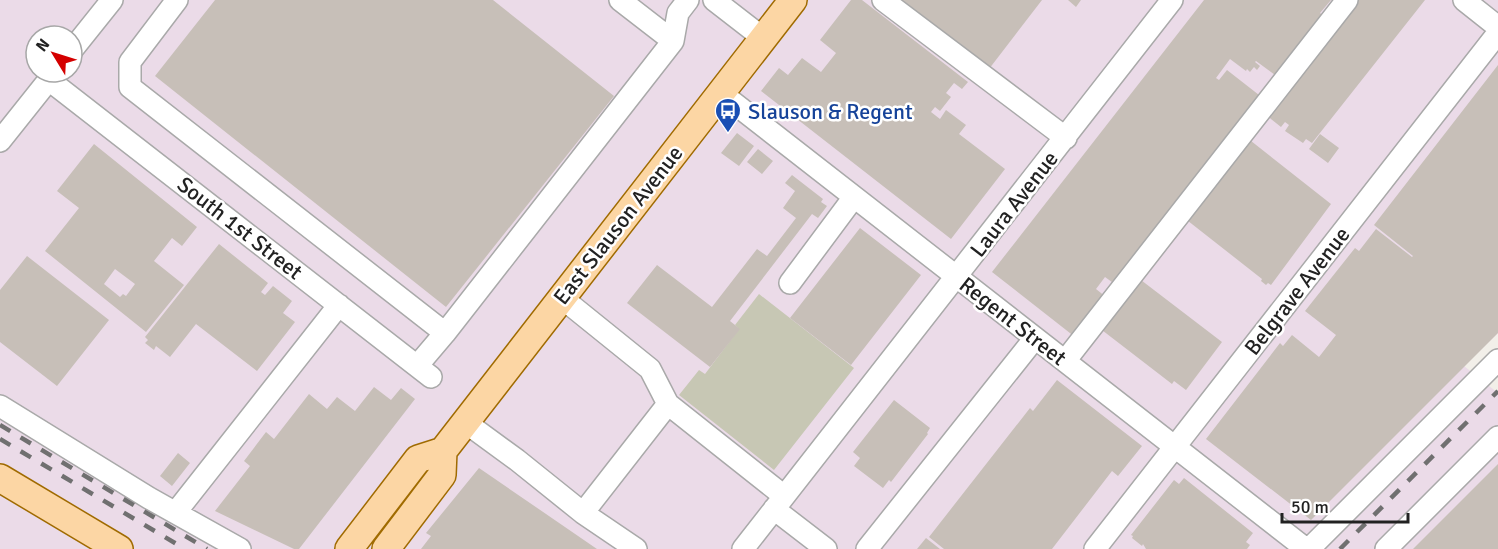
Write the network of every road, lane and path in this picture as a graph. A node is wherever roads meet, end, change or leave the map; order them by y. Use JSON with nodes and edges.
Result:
{"nodes":[{"id":1,"x":112,"y":0,"type":"edge"},
{"id":2,"x":177,"y":0,"type":"edge"},
{"id":3,"x":620,"y":0,"type":"edge"},
{"id":4,"x":688,"y":0,"type":"edge"},
{"id":5,"x":714,"y":0,"type":"edge"},
{"id":6,"x":794,"y":0,"type":"edge"},
{"id":7,"x":883,"y":0,"type":"edge"},
{"id":8,"x":1172,"y":0,"type":"edge"},
{"id":9,"x":1347,"y":0,"type":"edge"},
{"id":10,"x":1464,"y":0,"type":"edge"},
{"id":11,"x":1498,"y":27,"type":"edge"},
{"id":12,"x":1498,"y":33,"type":"edge"},
{"id":13,"x":84,"y":35,"type":"edge"},
{"id":14,"x":764,"y":38,"type":"junction"},
{"id":15,"x":673,"y":41,"type":"junction"},
{"id":16,"x":46,"y":84,"type":"edge"},
{"id":17,"x":62,"y":84,"type":"edge"},
{"id":18,"x":721,"y":93,"type":"junction"},
{"id":19,"x":1066,"y":138,"type":"junction"},
{"id":20,"x":0,"y":141,"type":"edge"},
{"id":21,"x":854,"y":197,"type":"junction"},
{"id":22,"x":956,"y":276,"type":"junction"},
{"id":23,"x":790,"y":283,"type":"dead end"},
{"id":24,"x":562,"y":298,"type":"junction"},
{"id":25,"x":339,"y":305,"type":"junction"},
{"id":26,"x":445,"y":333,"type":"junction"},
{"id":27,"x":1035,"y":338,"type":"junction"},
{"id":28,"x":1498,"y":360,"type":"edge"},
{"id":29,"x":1065,"y":361,"type":"junction"},
{"id":30,"x":668,"y":404,"type":"junction"},
{"id":31,"x":0,"y":406,"type":"edge"},
{"id":32,"x":465,"y":422,"type":"junction"},
{"id":33,"x":1498,"y":436,"type":"edge"},
{"id":34,"x":1175,"y":447,"type":"junction"},
{"id":35,"x":443,"y":451,"type":"junction"},
{"id":36,"x":0,"y":478,"type":"edge"},
{"id":37,"x":779,"y":503,"type":"junction"},
{"id":38,"x":176,"y":512,"type":"junction"},
{"id":39,"x":583,"y":513,"type":"junction"},
{"id":40,"x":119,"y":549,"type":"edge"},
{"id":41,"x":240,"y":549,"type":"edge"},
{"id":42,"x":349,"y":549,"type":"edge"},
{"id":43,"x":386,"y":549,"type":"edge"},
{"id":44,"x":636,"y":549,"type":"edge"},
{"id":45,"x":743,"y":549,"type":"edge"},
{"id":46,"x":826,"y":549,"type":"edge"},
{"id":47,"x":867,"y":549,"type":"edge"},
{"id":48,"x":1095,"y":549,"type":"edge"},
{"id":49,"x":1308,"y":549,"type":"edge"},
{"id":50,"x":1386,"y":549,"type":"edge"}],
"edges":[{"from":1,"to":13,"type":"street"},
{"from":2,"to":26,"type":"street"},
{"from":3,"to":15,"type":"street"},
{"from":4,"to":15,"type":"street"},
{"from":5,"to":14,"type":"street"},
{"from":6,"to":14,"type":"main road","name":"East Slauson Avenue"},
{"from":7,"to":19,"type":"street"},
{"from":8,"to":19,"type":"street","name":"Laura Avenue"},
{"from":9,"to":29,"type":"street"},
{"from":10,"to":11,"type":"street"},
{"from":12,"to":34,"type":"street","name":"Belgrave Avenue"},
{"from":14,"to":18,"type":"main road","name":"East Slauson Avenue"},
{"from":15,"to":26,"type":"street"},
{"from":16,"to":20,"type":"street"},
{"from":17,"to":25,"type":"street","name":"South 1st Street"},
{"from":18,"to":21,"type":"street","name":"Regent Street"},
{"from":18,"to":24,"type":"main road","name":"East Slauson Avenue"},
{"from":19,"to":22,"type":"street","name":"Laura Avenue"},
{"from":21,"to":22,"type":"street","name":"Regent Street"},
{"from":21,"to":23,"type":"street"},
{"from":22,"to":27,"type":"street","name":"Regent Street"},
{"from":22,"to":37,"type":"street","name":"Laura Avenue"},
{"from":24,"to":30,"type":"street"},
{"from":24,"to":32,"type":"main road","name":"East Slauson Avenue"},
{"from":25,"to":26,"type":"street","name":"South 1st Street"},
{"from":25,"to":38,"type":"street"},
{"from":27,"to":29,"type":"street","name":"Regent Street"},
{"from":27,"to":47,"type":"street"},
{"from":28,"to":49,"type":"street"},
{"from":29,"to":34,"type":"street","name":"Regent Street"},
{"from":30,"to":37,"type":"street"},
{"from":30,"to":39,"type":"street"},
{"from":31,"to":38,"type":"street"},
{"from":32,"to":35,"type":"main road","name":"East Slauson Avenue"},
{"from":32,"to":39,"type":"street"},
{"from":33,"to":50,"type":"street"},
{"from":34,"to":48,"type":"street","name":"Belgrave Avenue"},
{"from":34,"to":49,"type":"street","name":"Regent Street"},
{"from":35,"to":42,"type":"main road"},
{"from":35,"to":43,"type":"main road","name":"East Slauson Avenue"},
{"from":36,"to":40,"type":"main road"},
{"from":37,"to":45,"type":"street","name":"Laura Avenue"},
{"from":37,"to":46,"type":"street"},
{"from":38,"to":41,"type":"street"},
{"from":39,"to":44,"type":"street"}]}
